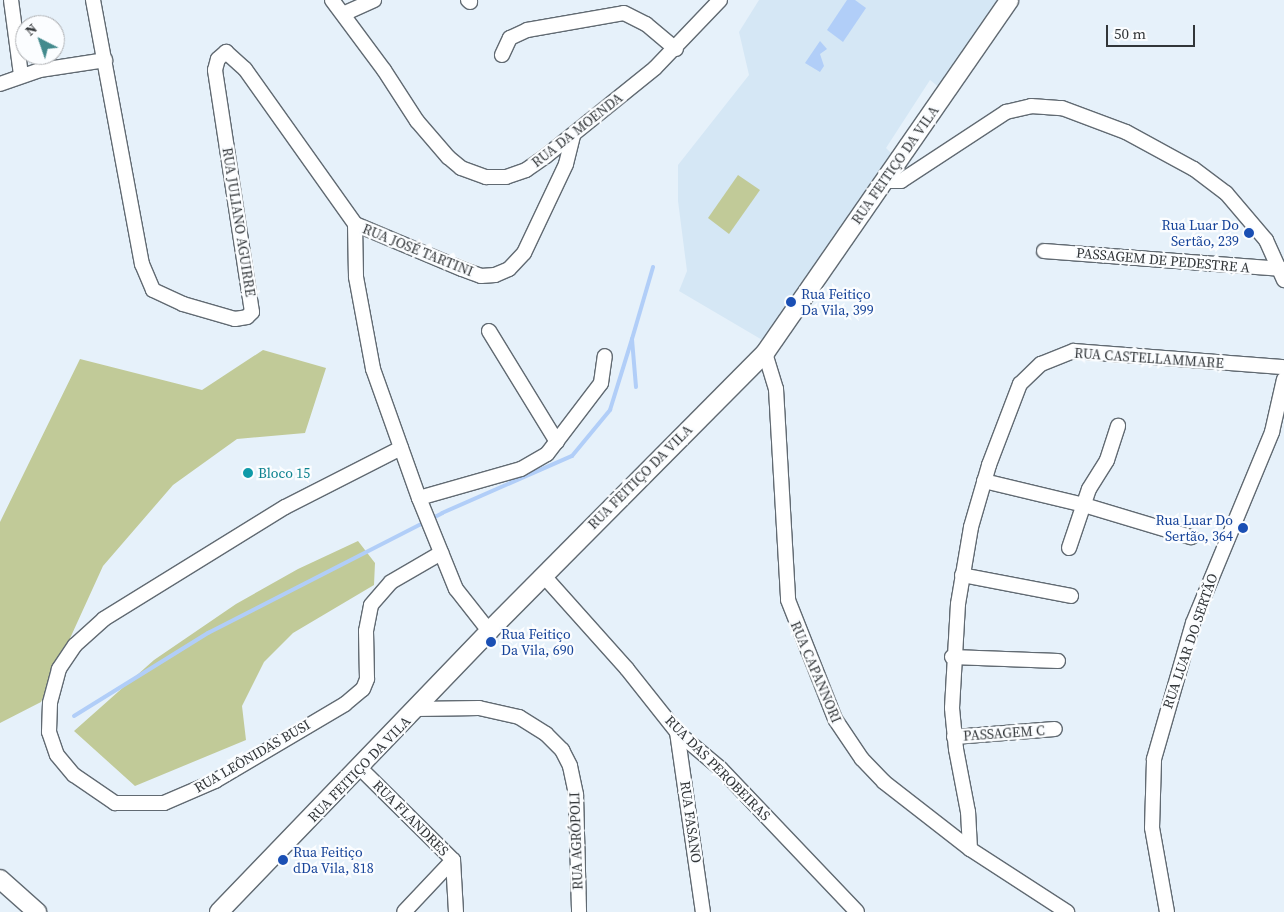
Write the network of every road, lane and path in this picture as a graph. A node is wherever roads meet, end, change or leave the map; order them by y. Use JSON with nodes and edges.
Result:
{"nodes":[{"id":1,"x":11,"y":0,"type":"edge"},
{"id":2,"x":93,"y":0,"type":"edge"},
{"id":3,"x":332,"y":0,"type":"edge"},
{"id":4,"x":374,"y":0,"type":"edge"},
{"id":5,"x":720,"y":0,"type":"edge"},
{"id":6,"x":1009,"y":0,"type":"edge"},
{"id":7,"x":343,"y":14,"type":"junction"},
{"id":8,"x":676,"y":49,"type":"junction"},
{"id":9,"x":502,"y":55,"type":"dead end"},
{"id":10,"x":105,"y":60,"type":"junction"},
{"id":11,"x":21,"y":75,"type":"junction"},
{"id":12,"x":0,"y":84,"type":"edge"},
{"id":13,"x":573,"y":134,"type":"junction"},
{"id":14,"x":889,"y":182,"type":"junction"},
{"id":15,"x":355,"y":224,"type":"junction"},
{"id":16,"x":1044,"y":251,"type":"dead end"},
{"id":17,"x":1283,"y":274,"type":"edge"},
{"id":18,"x":489,"y":330,"type":"dead end"},
{"id":19,"x":765,"y":353,"type":"junction"},
{"id":20,"x":605,"y":356,"type":"dead end"},
{"id":21,"x":1284,"y":367,"type":"edge"},
{"id":22,"x":1284,"y":379,"type":"edge"},
{"id":23,"x":1118,"y":426,"type":"dead end"},
{"id":24,"x":557,"y":442,"type":"junction"},
{"id":25,"x":401,"y":448,"type":"junction"},
{"id":26,"x":984,"y":481,"type":"junction"},
{"id":27,"x":419,"y":498,"type":"junction"},
{"id":28,"x":1084,"y":505,"type":"junction"},
{"id":29,"x":1191,"y":537,"type":"dead end"},
{"id":30,"x":1069,"y":548,"type":"dead end"},
{"id":31,"x":441,"y":553,"type":"junction"},
{"id":32,"x":543,"y":575,"type":"junction"},
{"id":33,"x":962,"y":575,"type":"junction"},
{"id":34,"x":1071,"y":596,"type":"dead end"},
{"id":35,"x":489,"y":631,"type":"junction"},
{"id":36,"x":952,"y":657,"type":"junction"},
{"id":37,"x":1058,"y":661,"type":"dead end"},
{"id":38,"x":416,"y":709,"type":"junction"},
{"id":39,"x":1055,"y":729,"type":"dead end"},
{"id":40,"x":677,"y":732,"type":"junction"},
{"id":41,"x":954,"y":737,"type":"junction"},
{"id":42,"x":360,"y":768,"type":"junction"},
{"id":43,"x":970,"y":849,"type":"junction"},
{"id":44,"x":453,"y":860,"type":"junction"},
{"id":45,"x":0,"y":879,"type":"edge"},
{"id":46,"x":37,"y":912,"type":"edge"},
{"id":47,"x":219,"y":912,"type":"edge"},
{"id":48,"x":404,"y":912,"type":"edge"},
{"id":49,"x":456,"y":912,"type":"edge"},
{"id":50,"x":579,"y":912,"type":"edge"},
{"id":51,"x":703,"y":912,"type":"edge"},
{"id":52,"x":857,"y":912,"type":"edge"},
{"id":53,"x":1067,"y":912,"type":"edge"},
{"id":54,"x":1167,"y":912,"type":"edge"}],
"edges":[{"from":1,"to":11,"type":"street"},
{"from":2,"to":10,"type":"street"},
{"from":3,"to":7,"type":"street","name":"RUA DA MOENDA"},
{"from":4,"to":7,"type":"street"},
{"from":5,"to":8,"type":"street","name":"RUA DA MOENDA"},
{"from":6,"to":14,"type":"street","name":"RUA FEITIÇO DA VILA"},
{"from":7,"to":13,"type":"street","name":"RUA DA MOENDA"},
{"from":8,"to":9,"type":"street"},
{"from":8,"to":13,"type":"street","name":"RUA DA MOENDA"},
{"from":10,"to":11,"type":"street"},
{"from":10,"to":15,"type":"street","name":"RUA JULIANO AGUIRRE"},
{"from":11,"to":12,"type":"street"},
{"from":13,"to":15,"type":"street","name":"RUA JOSÉ TARTINI"},
{"from":14,"to":17,"type":"street"},
{"from":14,"to":19,"type":"street","name":"RUA FEITIÇO DA VILA"},
{"from":15,"to":25,"type":"street"},
{"from":16,"to":17,"type":"street","name":"PASSAGEM DE PEDESTRE A"},
{"from":18,"to":24,"type":"street"},
{"from":19,"to":32,"type":"street","name":"RUA FEITIÇO DA VILA"},
{"from":19,"to":43,"type":"street","name":"RUA CAPANNORI"},
{"from":20,"to":24,"type":"street"},
{"from":21,"to":26,"type":"street","name":"RUA CASTELLAMMARE"},
{"from":22,"to":54,"type":"street","name":"RUA LUAR DO SERTÃO"},
{"from":23,"to":28,"type":"street"},
{"from":24,"to":27,"type":"street"},
{"from":25,"to":27,"type":"street"},
{"from":25,"to":31,"type":"street","name":"RUA LEÔNIDAS BUSI"},
{"from":26,"to":28,"type":"street"},
{"from":26,"to":33,"type":"street","name":"RUA CASTELLAMMARE"},
{"from":27,"to":31,"type":"street"},
{"from":28,"to":29,"type":"street"},
{"from":28,"to":30,"type":"street"},
{"from":31,"to":35,"type":"street"},
{"from":32,"to":35,"type":"street","name":"RUA FEITIÇO DA VILA"},
{"from":32,"to":40,"type":"street","name":"RUA DAS PEROBEIRAS"},
{"from":33,"to":34,"type":"street"},
{"from":33,"to":36,"type":"street","name":"RUA CASTELLAMMARE"},
{"from":35,"to":38,"type":"street","name":"RUA FEITIÇO DA VILA"},
{"from":36,"to":37,"type":"street"},
{"from":36,"to":41,"type":"street","name":"RUA CASTELLAMMARE"},
{"from":38,"to":42,"type":"street","name":"RUA FEITIÇO DA VILA"},
{"from":38,"to":50,"type":"street","name":"RUA AGRÓPOLI"},
{"from":39,"to":41,"type":"street","name":"PASSAGEM C"},
{"from":40,"to":51,"type":"street","name":"RUA FASANO"},
{"from":40,"to":52,"type":"street","name":"RUA DAS PEROBEIRAS"},
{"from":41,"to":43,"type":"street","name":"RUA CASTELLAMMARE"},
{"from":42,"to":44,"type":"street","name":"RUA FLANDRES"},
{"from":42,"to":47,"type":"street","name":"RUA FEITIÇO DA VILA"},
{"from":43,"to":53,"type":"street","name":"RUA CAPANNORI"},
{"from":44,"to":48,"type":"street","name":"RUA FLANDRES"},
{"from":44,"to":49,"type":"street"},
{"from":45,"to":46,"type":"street"}]}
